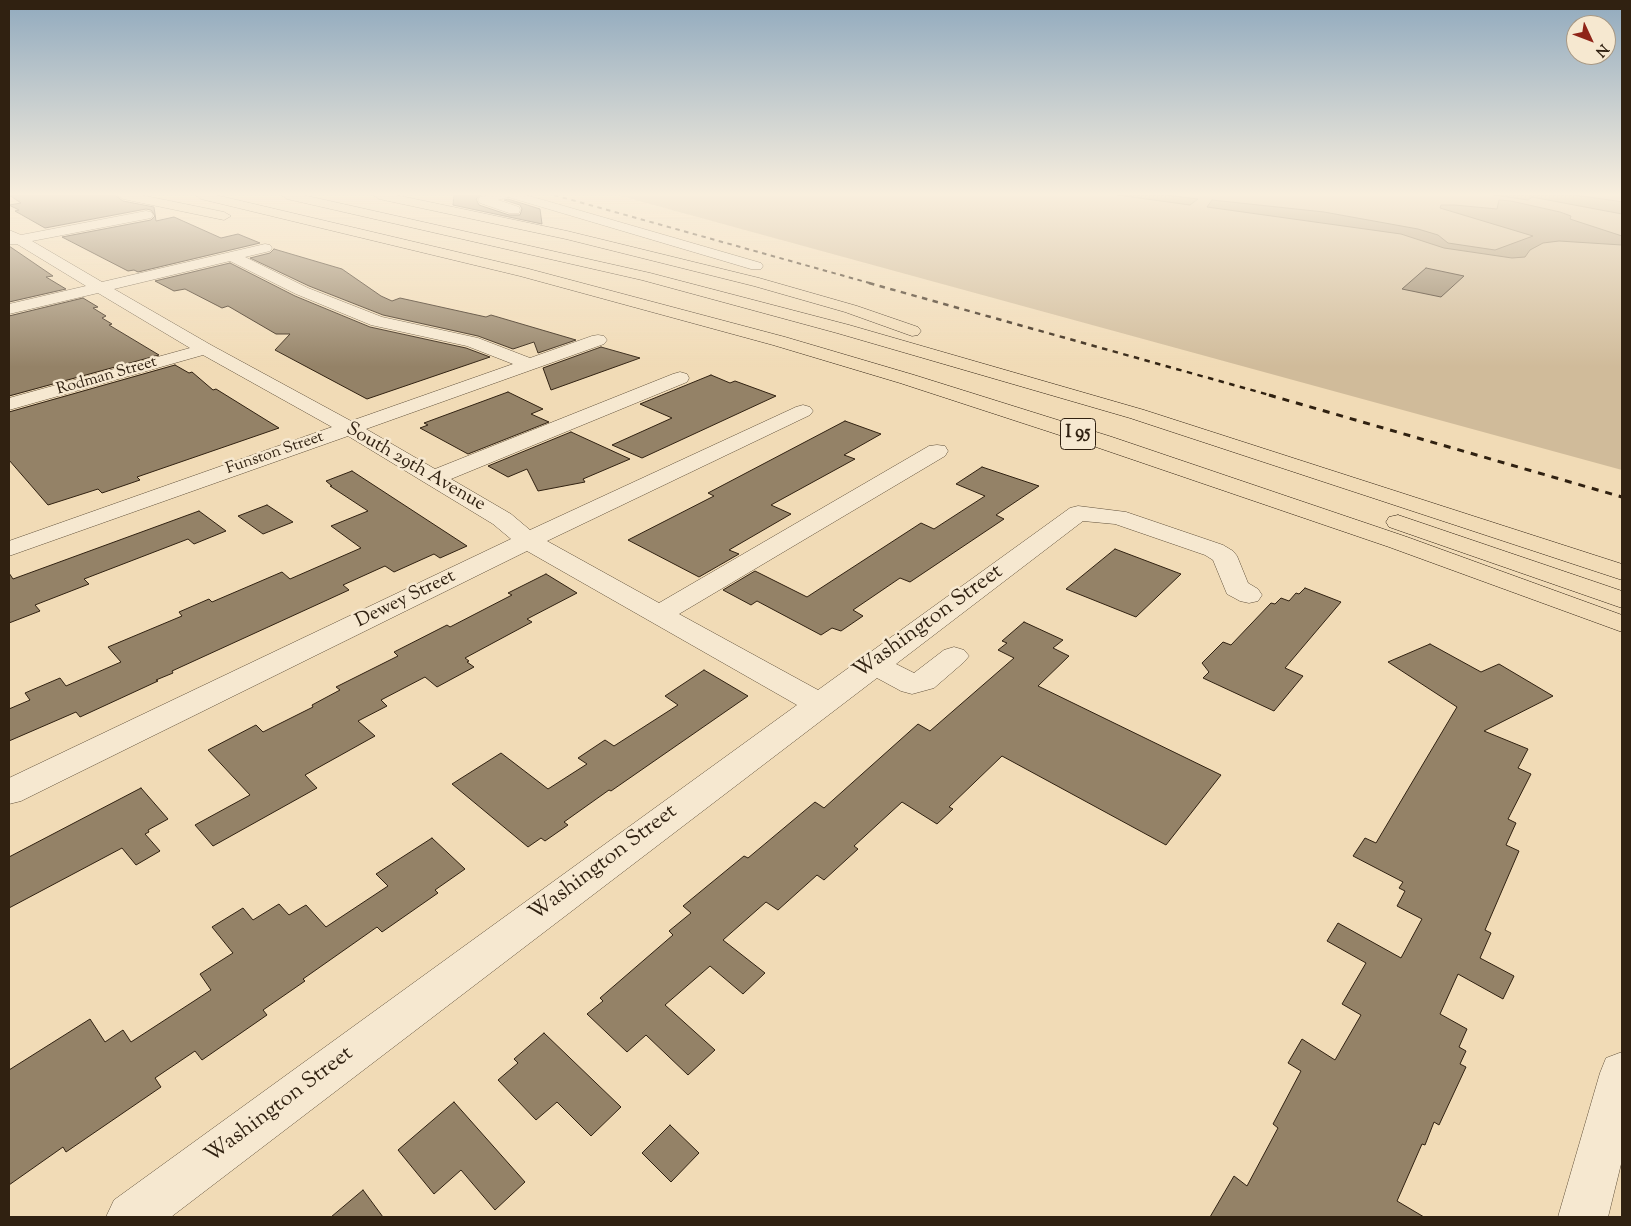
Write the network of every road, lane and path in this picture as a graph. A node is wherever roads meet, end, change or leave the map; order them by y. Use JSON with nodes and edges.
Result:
{"nodes":[{"id":1,"x":37,"y":252,"type":"edge"},
{"id":2,"x":248,"y":252,"type":"edge"},
{"id":3,"x":398,"y":252,"type":"edge"},
{"id":4,"x":441,"y":252,"type":"edge"},
{"id":5,"x":482,"y":252,"type":"edge"},
{"id":6,"x":539,"y":252,"type":"edge"},
{"id":7,"x":582,"y":252,"type":"edge"},
{"id":8,"x":637,"y":252,"type":"edge"},
{"id":9,"x":709,"y":252,"type":"edge"},
{"id":10,"x":232,"y":256,"type":"junction"},
{"id":11,"x":756,"y":266,"type":"dead end"},
{"id":12,"x":524,"y":272,"type":"junction"},
{"id":13,"x":99,"y":287,"type":"junction"},
{"id":14,"x":9,"y":309,"type":"edge"},
{"id":15,"x":922,"y":335,"type":"dead end"},
{"id":16,"x":598,"y":340,"type":"dead end"},
{"id":17,"x":205,"y":349,"type":"junction"},
{"id":18,"x":530,"y":364,"type":"junction"},
{"id":19,"x":680,"y":378,"type":"dead end"},
{"id":20,"x":9,"y":404,"type":"edge"},
{"id":21,"x":803,"y":411,"type":"dead end"},
{"id":22,"x":349,"y":428,"type":"junction"},
{"id":23,"x":937,"y":451,"type":"dead end"},
{"id":24,"x":433,"y":478,"type":"junction"},
{"id":25,"x":1352,"y":507,"type":"dead end"},
{"id":26,"x":1381,"y":516,"type":"dead end"},
{"id":27,"x":528,"y":541,"type":"junction"},
{"id":28,"x":9,"y":549,"type":"edge"},
{"id":29,"x":1622,"y":554,"type":"edge"},
{"id":30,"x":1622,"y":572,"type":"edge"},
{"id":31,"x":1249,"y":595,"type":"dead end"},
{"id":32,"x":1622,"y":600,"type":"edge"},
{"id":33,"x":660,"y":614,"type":"junction"},
{"id":34,"x":1622,"y":624,"type":"edge"},
{"id":35,"x":954,"y":656,"type":"dead end"},
{"id":36,"x":873,"y":664,"type":"junction"},
{"id":37,"x":819,"y":704,"type":"junction"},
{"id":38,"x":9,"y":792,"type":"edge"},
{"id":39,"x":1622,"y":1073,"type":"edge"},
{"id":40,"x":131,"y":1217,"type":"edge"},
{"id":41,"x":1582,"y":1217,"type":"edge"}],
"edges":[{"from":1,"to":13,"type":"street","name":"South 29th Avenue"},
{"from":2,"to":10,"type":"street"},
{"from":3,"to":12,"type":"highway"},
{"from":4,"to":12,"type":"highway","number":"I 95"},
{"from":5,"to":25,"type":"highway"},
{"from":6,"to":30,"type":"highway"},
{"from":7,"to":29,"type":"highway"},
{"from":8,"to":15,"type":"highway"},
{"from":9,"to":11,"type":"street"},
{"from":10,"to":13,"type":"street"},
{"from":10,"to":18,"type":"street"},
{"from":12,"to":34,"type":"highway","number":"I 95"},
{"from":13,"to":14,"type":"street"},
{"from":13,"to":17,"type":"street","name":"South 29th Avenue"},
{"from":16,"to":18,"type":"street","name":"Funston Street"},
{"from":17,"to":20,"type":"street","name":"Rodman Street"},
{"from":17,"to":22,"type":"street","name":"South 29th Avenue"},
{"from":18,"to":22,"type":"street","name":"Funston Street"},
{"from":19,"to":24,"type":"street"},
{"from":21,"to":27,"type":"street","name":"Dewey Street"},
{"from":22,"to":24,"type":"street","name":"South 29th Avenue"},
{"from":22,"to":28,"type":"street","name":"Funston Street"},
{"from":23,"to":33,"type":"street"},
{"from":24,"to":27,"type":"street","name":"South 29th Avenue"},
{"from":26,"to":32,"type":"highway"},
{"from":27,"to":33,"type":"street","name":"South 29th Avenue"},
{"from":27,"to":38,"type":"street","name":"Dewey Street"},
{"from":31,"to":36,"type":"street","name":"Washington Street"},
{"from":33,"to":37,"type":"street","name":"South 29th Avenue"},
{"from":35,"to":36,"type":"street"},
{"from":36,"to":37,"type":"street","name":"Washington Street"},
{"from":37,"to":40,"type":"street","name":"Washington Street"},
{"from":39,"to":41,"type":"street"}]}
